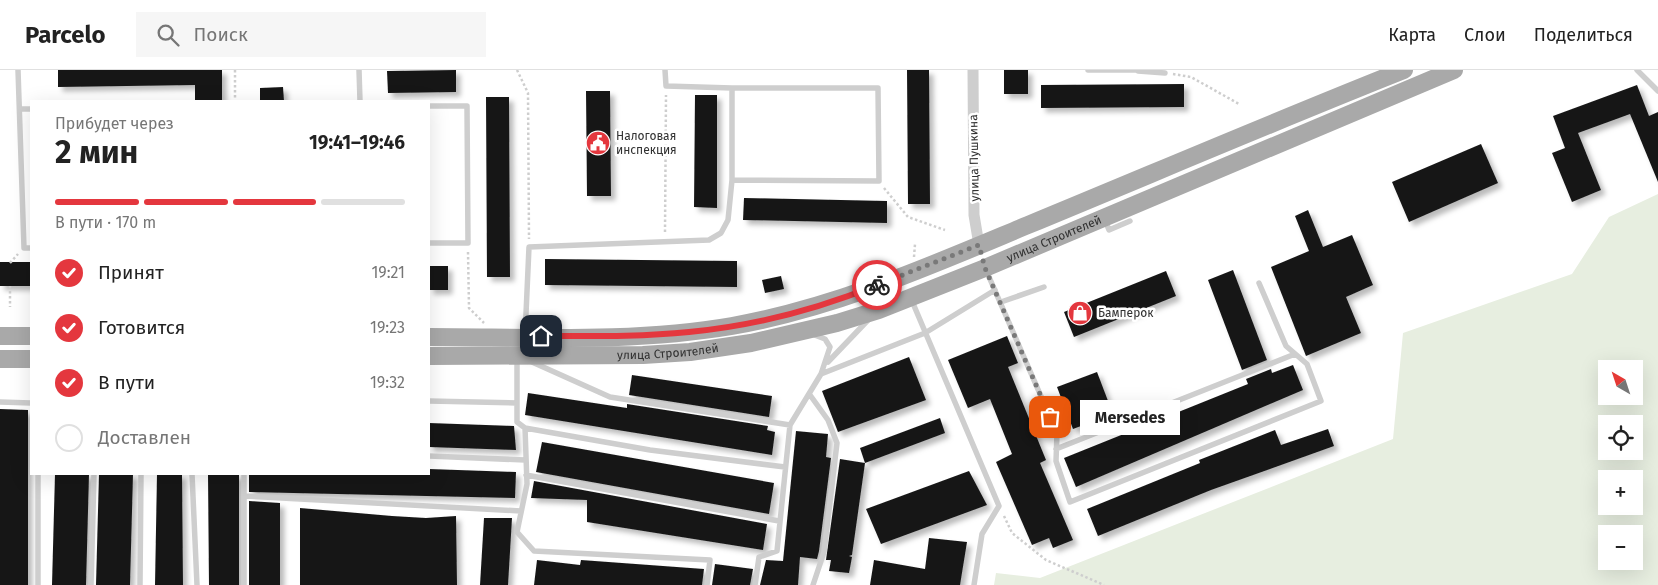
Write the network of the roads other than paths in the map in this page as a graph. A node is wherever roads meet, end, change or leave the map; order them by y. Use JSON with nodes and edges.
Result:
{"nodes":[{"id":1,"x":18,"y":70,"type":"edge"},
{"id":2,"x":359,"y":70,"type":"edge"},
{"id":3,"x":665,"y":70,"type":"edge"},
{"id":4,"x":973,"y":70,"type":"edge"},
{"id":5,"x":1088,"y":70,"type":"edge"},
{"id":6,"x":1138,"y":70,"type":"edge"},
{"id":7,"x":1404,"y":70,"type":"edge"},
{"id":8,"x":1454,"y":70,"type":"edge"},
{"id":9,"x":1637,"y":70,"type":"edge"},
{"id":10,"x":1165,"y":73,"type":"road end"},
{"id":11,"x":732,"y":88,"type":"junction"},
{"id":12,"x":1658,"y":91,"type":"edge"},
{"id":13,"x":360,"y":100,"type":"edge"},
{"id":14,"x":430,"y":106,"type":"edge"},
{"id":15,"x":20,"y":109,"type":"junction"},
{"id":16,"x":30,"y":109,"type":"edge"},
{"id":17,"x":732,"y":180,"type":"junction"},
{"id":18,"x":1104,"y":218,"type":"junction"},
{"id":19,"x":1130,"y":221,"type":"dead end"},
{"id":20,"x":430,"y":243,"type":"edge"},
{"id":21,"x":979,"y":245,"type":"junction"},
{"id":22,"x":30,"y":248,"type":"edge"},
{"id":23,"x":985,"y":268,"type":"junction"},
{"id":24,"x":1259,"y":283,"type":"dead end"},
{"id":25,"x":1044,"y":287,"type":"dead end"},
{"id":26,"x":996,"y":290,"type":"junction"},
{"id":27,"x":910,"y":298,"type":"junction"},
{"id":28,"x":1001,"y":302,"type":"junction"},
{"id":29,"x":878,"y":310,"type":"junction"},
{"id":30,"x":804,"y":332,"type":"junction"},
{"id":31,"x":926,"y":333,"type":"junction"},
{"id":32,"x":0,"y":336,"type":"edge"},
{"id":33,"x":30,"y":336,"type":"edge"},
{"id":34,"x":430,"y":337,"type":"edge"},
{"id":35,"x":525,"y":337,"type":"junction"},
{"id":36,"x":1295,"y":354,"type":"junction"},
{"id":37,"x":517,"y":355,"type":"junction"},
{"id":38,"x":430,"y":356,"type":"edge"},
{"id":39,"x":0,"y":359,"type":"edge"},
{"id":40,"x":30,"y":359,"type":"edge"},
{"id":41,"x":826,"y":363,"type":"junction"},
{"id":42,"x":821,"y":374,"type":"junction"},
{"id":43,"x":810,"y":395,"type":"junction"},
{"id":44,"x":430,"y":401,"type":"edge"},
{"id":45,"x":0,"y":402,"type":"edge"},
{"id":46,"x":30,"y":403,"type":"edge"},
{"id":47,"x":517,"y":403,"type":"junction"},
{"id":48,"x":790,"y":425,"type":"junction"},
{"id":49,"x":525,"y":428,"type":"junction"},
{"id":50,"x":1056,"y":449,"type":"junction"},
{"id":51,"x":430,"y":456,"type":"edge"},
{"id":52,"x":525,"y":460,"type":"junction"},
{"id":53,"x":785,"y":467,"type":"junction"},
{"id":54,"x":38,"y":475,"type":"edge"},
{"id":55,"x":94,"y":475,"type":"edge"},
{"id":56,"x":141,"y":475,"type":"edge"},
{"id":57,"x":192,"y":475,"type":"edge"},
{"id":58,"x":244,"y":475,"type":"edge"},
{"id":59,"x":526,"y":475,"type":"junction"},
{"id":60,"x":245,"y":496,"type":"junction"},
{"id":61,"x":521,"y":511,"type":"junction"},
{"id":62,"x":778,"y":521,"type":"junction"},
{"id":63,"x":38,"y":585,"type":"edge"},
{"id":64,"x":91,"y":585,"type":"edge"},
{"id":65,"x":140,"y":585,"type":"edge"},
{"id":66,"x":197,"y":585,"type":"edge"},
{"id":67,"x":244,"y":585,"type":"edge"},
{"id":68,"x":707,"y":585,"type":"edge"},
{"id":69,"x":755,"y":585,"type":"edge"},
{"id":70,"x":814,"y":585,"type":"edge"},
{"id":71,"x":974,"y":585,"type":"edge"}],
"edges":[{"from":1,"to":15,"type":"lane"},
{"from":2,"to":13,"type":"lane"},
{"from":3,"to":11,"type":"lane"},
{"from":4,"to":21,"type":"street","name":"улица Пушкина"},
{"from":5,"to":6,"type":"lane"},
{"from":6,"to":10,"type":"lane"},
{"from":7,"to":21,"type":"main road","name":"улица Строителей"},
{"from":8,"to":18,"type":"main road","name":"улица Строителей"},
{"from":9,"to":12,"type":"lane"},
{"from":11,"to":17,"type":"lane"},
{"from":11,"to":17,"type":"lane"},
{"from":14,"to":20,"type":"lane"},
{"from":15,"to":16,"type":"lane"},
{"from":15,"to":22,"type":"lane"},
{"from":17,"to":35,"type":"lane"},
{"from":18,"to":19,"type":"lane"},
{"from":18,"to":23,"type":"main road","name":"улица Строителей"},
{"from":21,"to":23,"type":"main road"},
{"from":21,"to":35,"type":"main road","name":"улица Строителей"},
{"from":23,"to":26,"type":"lane"},
{"from":23,"to":27,"type":"main road","name":"улица Строителей"},
{"from":24,"to":36,"type":"lane"},
{"from":25,"to":28,"type":"lane"},
{"from":26,"to":28,"type":"lane"},
{"from":26,"to":31,"type":"lane"},
{"from":27,"to":29,"type":"main road","name":"улица Строителей"},
{"from":27,"to":31,"type":"lane"},
{"from":28,"to":50,"type":"lane"},
{"from":29,"to":30,"type":"main road","name":"улица Строителей"},
{"from":29,"to":41,"type":"lane"},
{"from":30,"to":37,"type":"main road","name":"улица Строителей"},
{"from":30,"to":41,"type":"lane"},
{"from":31,"to":42,"type":"lane"},
{"from":31,"to":71,"type":"lane"},
{"from":32,"to":33,"type":"main road"},
{"from":34,"to":35,"type":"main road","name":"улица Строителей"},
{"from":36,"to":50,"type":"lane"},
{"from":36,"to":50,"type":"lane"},
{"from":37,"to":38,"type":"main road","name":"улица Строителей"},
{"from":37,"to":47,"type":"lane"},
{"from":37,"to":48,"type":"lane"},
{"from":39,"to":40,"type":"main road"},
{"from":41,"to":42,"type":"lane"},
{"from":42,"to":43,"type":"lane"},
{"from":43,"to":48,"type":"lane"},
{"from":43,"to":70,"type":"lane"},
{"from":44,"to":47,"type":"lane"},
{"from":45,"to":46,"type":"lane"},
{"from":47,"to":49,"type":"lane"},
{"from":48,"to":53,"type":"lane"},
{"from":49,"to":52,"type":"lane"},
{"from":49,"to":53,"type":"lane"},
{"from":51,"to":52,"type":"lane"},
{"from":52,"to":59,"type":"lane"},
{"from":53,"to":62,"type":"lane"},
{"from":54,"to":63,"type":"lane"},
{"from":55,"to":64,"type":"lane"},
{"from":56,"to":65,"type":"lane"},
{"from":57,"to":66,"type":"lane"},
{"from":58,"to":60,"type":"lane"},
{"from":59,"to":61,"type":"lane"},
{"from":59,"to":62,"type":"lane"},
{"from":60,"to":61,"type":"lane"},
{"from":60,"to":67,"type":"lane"},
{"from":61,"to":68,"type":"lane"},
{"from":62,"to":69,"type":"lane"}]}
